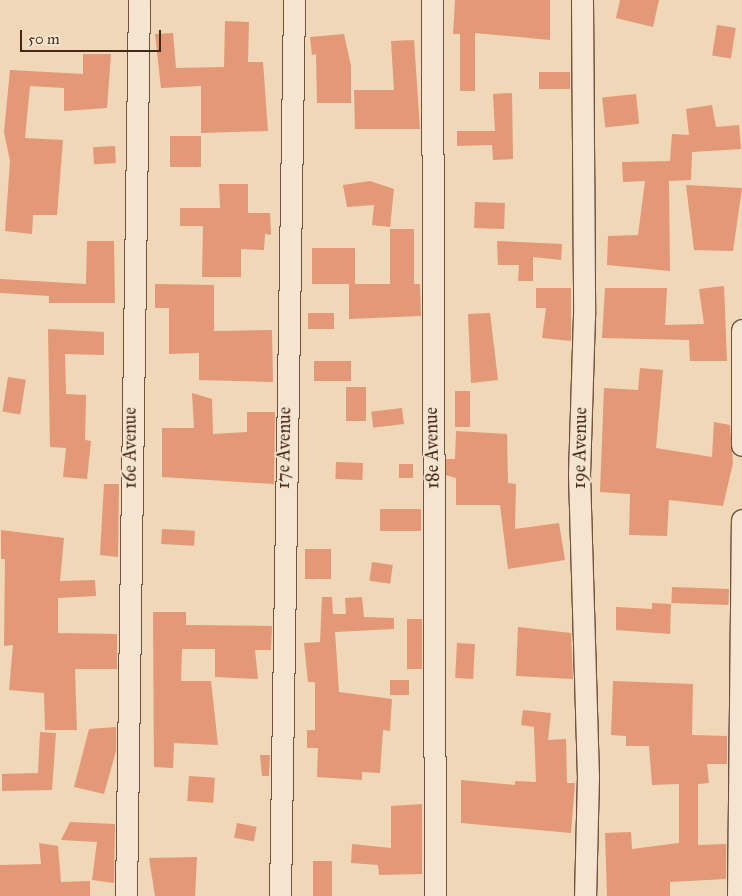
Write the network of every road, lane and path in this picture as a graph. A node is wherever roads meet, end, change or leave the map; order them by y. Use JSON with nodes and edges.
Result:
{"nodes":[{"id":1,"x":140,"y":0,"type":"edge"},
{"id":2,"x":294,"y":0,"type":"edge"},
{"id":3,"x":432,"y":0,"type":"edge"},
{"id":4,"x":582,"y":0,"type":"edge"},
{"id":5,"x":742,"y":330,"type":"edge"},
{"id":6,"x":742,"y":445,"type":"edge"},
{"id":7,"x":742,"y":520,"type":"edge"},
{"id":8,"x":126,"y":896,"type":"edge"},
{"id":9,"x":280,"y":896,"type":"edge"},
{"id":10,"x":435,"y":896,"type":"edge"},
{"id":11,"x":584,"y":896,"type":"edge"},
{"id":12,"x":738,"y":896,"type":"edge"}],
"edges":[{"from":1,"to":8,"type":"street","name":"16e Avenue"},
{"from":2,"to":9,"type":"street","name":"17e Avenue"},
{"from":3,"to":10,"type":"street","name":"18e Avenue"},
{"from":4,"to":11,"type":"street","name":"19e Avenue"},
{"from":5,"to":6,"type":"street"},
{"from":7,"to":12,"type":"street"}]}
